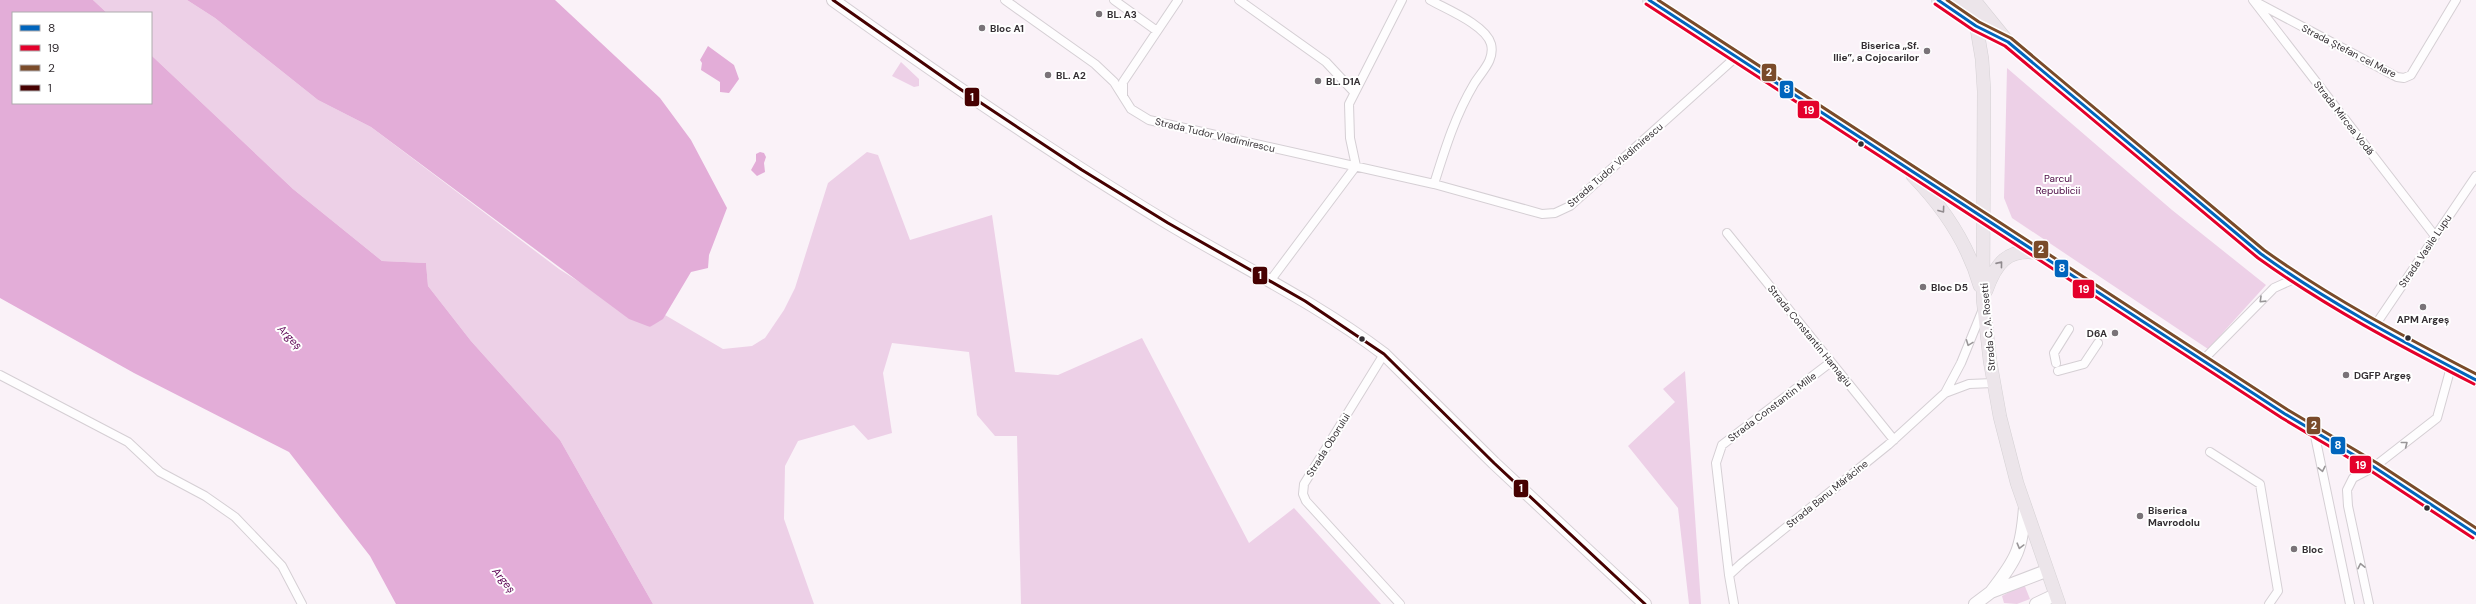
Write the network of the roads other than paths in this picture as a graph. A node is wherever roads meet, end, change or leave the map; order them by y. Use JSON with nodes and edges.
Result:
{"nodes":[{"id":1,"x":833,"y":0,"type":"edge"},
{"id":2,"x":1005,"y":0,"type":"edge"},
{"id":3,"x":1114,"y":0,"type":"edge"},
{"id":4,"x":1178,"y":0,"type":"edge"},
{"id":5,"x":1239,"y":0,"type":"edge"},
{"id":6,"x":1402,"y":0,"type":"edge"},
{"id":7,"x":1430,"y":0,"type":"edge"},
{"id":8,"x":1649,"y":0,"type":"edge"},
{"id":9,"x":1938,"y":0,"type":"edge"},
{"id":10,"x":1959,"y":0,"type":"edge"},
{"id":11,"x":1973,"y":0,"type":"edge"},
{"id":12,"x":2253,"y":0,"type":"edge"},
{"id":13,"x":2456,"y":0,"type":"edge"},
{"id":14,"x":1976,"y":26,"type":"junction"},
{"id":15,"x":1156,"y":31,"type":"junction"},
{"id":16,"x":2008,"y":42,"type":"junction"},
{"id":17,"x":1736,"y":56,"type":"junction"},
{"id":18,"x":1354,"y":92,"type":"junction"},
{"id":19,"x":1123,"y":96,"type":"junction"},
{"id":20,"x":1897,"y":160,"type":"junction"},
{"id":21,"x":1356,"y":166,"type":"junction"},
{"id":22,"x":2476,"y":176,"type":"edge"},
{"id":23,"x":1434,"y":184,"type":"junction"},
{"id":24,"x":1984,"y":216,"type":"junction"},
{"id":25,"x":1727,"y":233,"type":"dead end"},
{"id":26,"x":2435,"y":236,"type":"junction"},
{"id":27,"x":2040,"y":253,"type":"junction"},
{"id":28,"x":2294,"y":279,"type":"junction"},
{"id":29,"x":1270,"y":281,"type":"junction"},
{"id":30,"x":1983,"y":303,"type":"junction"},
{"id":31,"x":2374,"y":327,"type":"junction"},
{"id":32,"x":2069,"y":329,"type":"dead end"},
{"id":33,"x":2098,"y":343,"type":"dead end"},
{"id":34,"x":1384,"y":354,"type":"junction"},
{"id":35,"x":2203,"y":360,"type":"junction"},
{"id":36,"x":1831,"y":362,"type":"junction"},
{"id":37,"x":2452,"y":367,"type":"junction"},
{"id":38,"x":0,"y":375,"type":"edge"},
{"id":39,"x":2476,"y":380,"type":"edge"},
{"id":40,"x":1993,"y":383,"type":"junction"},
{"id":41,"x":1945,"y":393,"type":"junction"},
{"id":42,"x":2314,"y":431,"type":"junction"},
{"id":43,"x":1894,"y":440,"type":"junction"},
{"id":44,"x":2210,"y":452,"type":"dead end"},
{"id":45,"x":2374,"y":468,"type":"junction"},
{"id":46,"x":2024,"y":507,"type":"junction"},
{"id":47,"x":2476,"y":534,"type":"edge"},
{"id":48,"x":2046,"y":571,"type":"junction"},
{"id":49,"x":1729,"y":575,"type":"junction"},
{"id":50,"x":1990,"y":592,"type":"junction"},
{"id":51,"x":2057,"y":600,"type":"edge"},
{"id":52,"x":302,"y":604,"type":"edge"},
{"id":53,"x":1400,"y":604,"type":"edge"},
{"id":54,"x":1645,"y":604,"type":"edge"},
{"id":55,"x":1734,"y":604,"type":"edge"},
{"id":56,"x":1975,"y":604,"type":"edge"},
{"id":57,"x":2036,"y":604,"type":"edge"},
{"id":58,"x":2269,"y":604,"type":"edge"},
{"id":59,"x":2350,"y":604,"type":"edge"},
{"id":60,"x":2369,"y":604,"type":"edge"}],
"edges":[{"from":1,"to":29,"type":"street"},
{"from":2,"to":19,"type":"street","name":"Strada Tudor Vladimirescu"},
{"from":3,"to":15,"type":"street"},
{"from":4,"to":15,"type":"street"},
{"from":5,"to":18,"type":"street"},
{"from":6,"to":18,"type":"street"},
{"from":7,"to":23,"type":"street"},
{"from":8,"to":17,"type":"main road"},
{"from":9,"to":14,"type":"main road"},
{"from":10,"to":14,"type":"main road"},
{"from":11,"to":14,"type":"main road","name":"Strada C. A. Rosetti"},
{"from":11,"to":16,"type":"main road"},
{"from":12,"to":13,"type":"street","name":"Strada Ștefan cel Mare"},
{"from":12,"to":26,"type":"street","name":"Strada Mircea Vodă"},
{"from":14,"to":16,"type":"main road"},
{"from":14,"to":24,"type":"main road","name":"Strada C. A. Rosetti"},
{"from":15,"to":19,"type":"street"},
{"from":16,"to":28,"type":"main road"},
{"from":17,"to":20,"type":"main road"},
{"from":17,"to":23,"type":"street","name":"Strada Tudor Vladimirescu"},
{"from":18,"to":21,"type":"street"},
{"from":19,"to":21,"type":"street","name":"Strada Tudor Vladimirescu"},
{"from":20,"to":24,"type":"main road"},
{"from":20,"to":30,"type":"main road","one_way":true},
{"from":21,"to":23,"type":"street","name":"Strada Tudor Vladimirescu"},
{"from":21,"to":29,"type":"street"},
{"from":22,"to":26,"type":"street","name":"Strada Vasile Lupu"},
{"from":24,"to":27,"type":"main road"},
{"from":24,"to":30,"type":"main road","name":"Strada C. A. Rosetti"},
{"from":25,"to":36,"type":"street","name":"Strada Constantin Hamagiu"},
{"from":26,"to":31,"type":"street","name":"Strada Vasile Lupu"},
{"from":30,"to":27,"type":"main road","one_way":true},
{"from":27,"to":35,"type":"main road"},
{"from":28,"to":31,"type":"main road"},
{"from":28,"to":35,"type":"street","one_way":true},
{"from":29,"to":34,"type":"street"},
{"from":30,"to":40,"type":"main road","name":"Strada C. A. Rosetti"},
{"from":30,"to":41,"type":"street","name":"Strada Banu Mărăcine","one_way":true},
{"from":31,"to":37,"type":"main road"},
{"from":32,"to":33,"type":"street"},
{"from":34,"to":53,"type":"street","name":"Strada Oborului"},
{"from":34,"to":54,"type":"street"},
{"from":35,"to":42,"type":"main road"},
{"from":36,"to":43,"type":"street","name":"Strada Constantin Hamagiu"},
{"from":36,"to":49,"type":"street","name":"Strada Constantin Mille"},
{"from":37,"to":39,"type":"main road"},
{"from":45,"to":37,"type":"street","one_way":true},
{"from":38,"to":52,"type":"street"},
{"from":40,"to":41,"type":"street","name":"Strada Banu Mărăcine"},
{"from":40,"to":46,"type":"main road","name":"Strada C. A. Rosetti"},
{"from":41,"to":43,"type":"street","name":"Strada Banu Mărăcine"},
{"from":42,"to":45,"type":"main road"},
{"from":42,"to":59,"type":"street","one_way":true},
{"from":43,"to":49,"type":"street","name":"Strada Banu Mărăcine"},
{"from":44,"to":58,"type":"street"},
{"from":45,"to":47,"type":"main road"},
{"from":60,"to":45,"type":"street","one_way":true},
{"from":46,"to":48,"type":"main road","name":"Strada C. A. Rosetti"},
{"from":46,"to":50,"type":"street","one_way":true},
{"from":48,"to":50,"type":"street"},
{"from":48,"to":51,"type":"main road","name":"Strada C. A. Rosetti"},
{"from":49,"to":55,"type":"street"},
{"from":50,"to":56,"type":"street"},
{"from":51,"to":57,"type":"street"}]}
